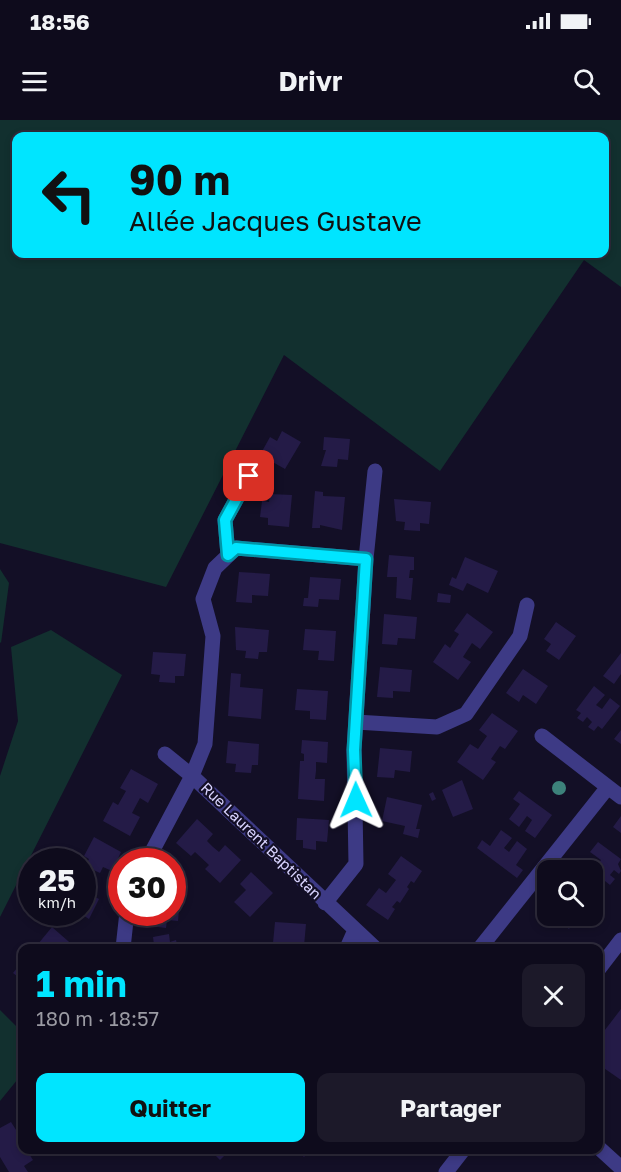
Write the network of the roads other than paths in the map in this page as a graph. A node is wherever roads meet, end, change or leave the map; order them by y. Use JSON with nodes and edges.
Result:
{"nodes":[{"id":1,"x":375,"y":471,"type":"dead end"},
{"id":2,"x":249,"y":476,"type":"dead end"},
{"id":3,"x":228,"y":555,"type":"junction"},
{"id":4,"x":366,"y":559,"type":"junction"},
{"id":5,"x":527,"y":605,"type":"dead end"},
{"id":6,"x":356,"y":722,"type":"junction"},
{"id":7,"x":542,"y":736,"type":"dead end"},
{"id":8,"x":165,"y":754,"type":"dead end"},
{"id":9,"x":192,"y":776,"type":"junction"},
{"id":10,"x":608,"y":787,"type":"junction"},
{"id":11,"x":621,"y":797,"type":"edge"},
{"id":12,"x":154,"y":848,"type":"edge"},
{"id":13,"x":326,"y":903,"type":"junction"},
{"id":14,"x":125,"y":926,"type":"edge"},
{"id":15,"x":355,"y":930,"type":"junction"},
{"id":16,"x":621,"y":940,"type":"edge"},
{"id":17,"x":123,"y":944,"type":"edge"},
{"id":18,"x":349,"y":944,"type":"edge"},
{"id":19,"x":371,"y":944,"type":"edge"},
{"id":20,"x":483,"y":944,"type":"edge"},
{"id":21,"x":603,"y":963,"type":"edge"},
{"id":22,"x":603,"y":1152,"type":"edge"},
{"id":23,"x":460,"y":1154,"type":"edge"},
{"id":24,"x":621,"y":1168,"type":"edge"},
{"id":25,"x":446,"y":1172,"type":"edge"}],
"edges":[{"from":1,"to":4,"type":"street"},
{"from":2,"to":3,"type":"street"},
{"from":3,"to":4,"type":"street"},
{"from":3,"to":9,"type":"street"},
{"from":4,"to":6,"type":"street"},
{"from":5,"to":6,"type":"street"},
{"from":6,"to":13,"type":"street"},
{"from":7,"to":10,"type":"street"},
{"from":8,"to":9,"type":"street","name":"Rue Laurent Baptistan"},
{"from":9,"to":12,"type":"street"},
{"from":9,"to":13,"type":"street","name":"Rue Laurent Baptistan"},
{"from":10,"to":11,"type":"street"},
{"from":10,"to":20,"type":"street"},
{"from":13,"to":15,"type":"street","name":"Rue Laurent Baptistan"},
{"from":14,"to":17,"type":"street"},
{"from":15,"to":18,"type":"street"},
{"from":15,"to":19,"type":"street","name":"Rue Laurent Baptistan"},
{"from":16,"to":21,"type":"street"},
{"from":22,"to":24,"type":"street"},
{"from":23,"to":25,"type":"street"}]}
